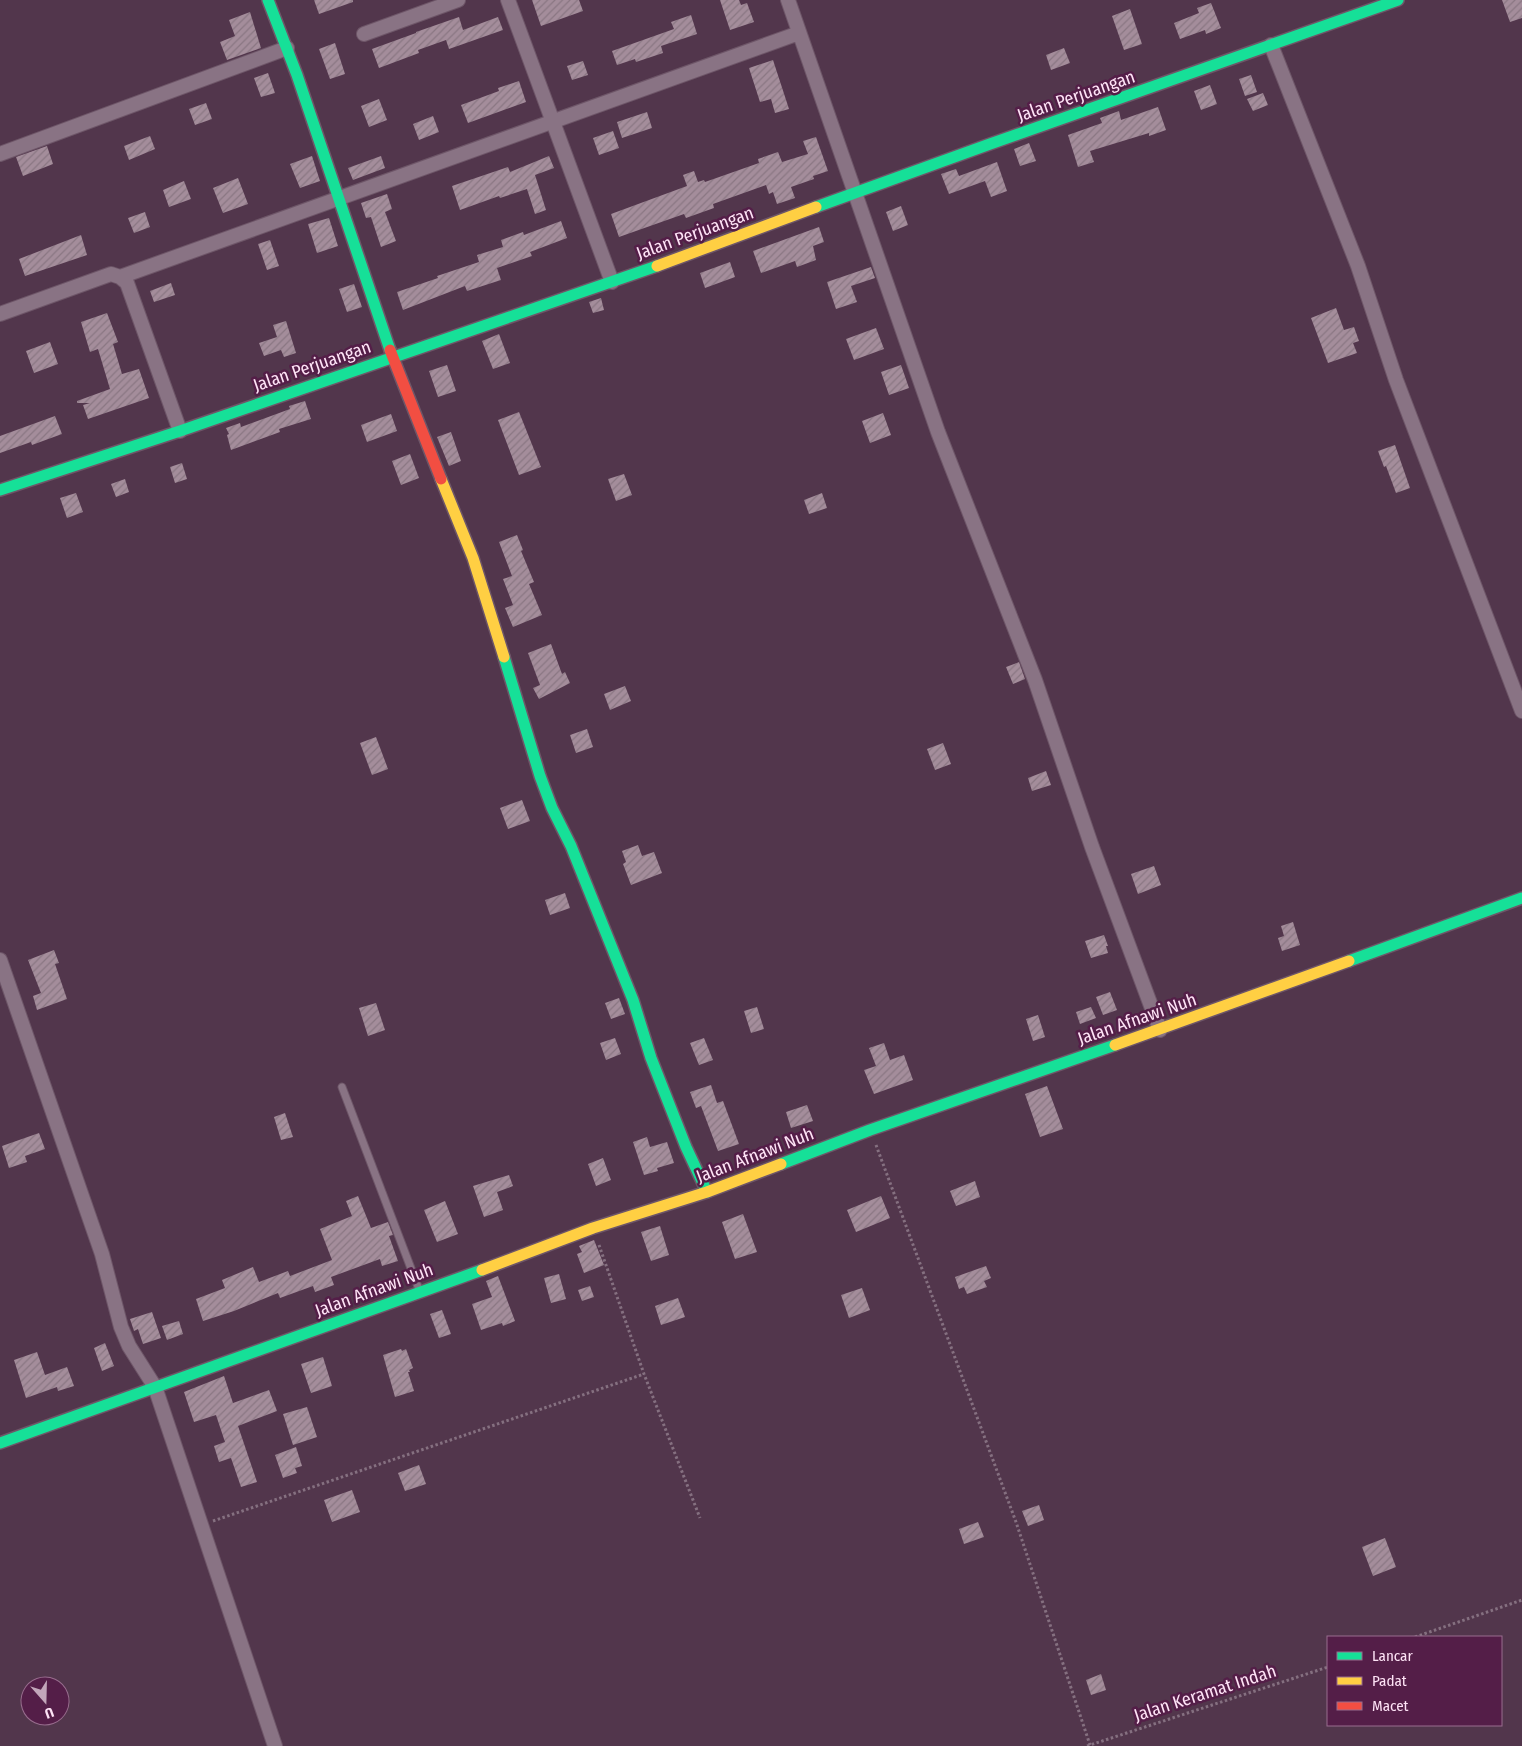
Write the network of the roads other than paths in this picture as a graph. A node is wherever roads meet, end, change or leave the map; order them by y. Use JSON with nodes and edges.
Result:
{"nodes":[{"id":1,"x":268,"y":0,"type":"edge"},
{"id":2,"x":458,"y":0,"type":"edge"},
{"id":3,"x":508,"y":0,"type":"edge"},
{"id":4,"x":788,"y":0,"type":"edge"},
{"id":5,"x":1398,"y":0,"type":"edge"},
{"id":6,"x":799,"y":33,"type":"junction"},
{"id":7,"x":364,"y":34,"type":"dead end"},
{"id":8,"x":1272,"y":45,"type":"junction"},
{"id":9,"x":287,"y":48,"type":"junction"},
{"id":10,"x":554,"y":121,"type":"junction"},
{"id":11,"x":0,"y":154,"type":"edge"},
{"id":12,"x":856,"y":194,"type":"junction"},
{"id":13,"x":340,"y":199,"type":"junction"},
{"id":14,"x":120,"y":277,"type":"junction"},
{"id":15,"x":612,"y":282,"type":"junction"},
{"id":16,"x":0,"y":314,"type":"edge"},
{"id":17,"x":392,"y":357,"type":"junction"},
{"id":18,"x":180,"y":431,"type":"junction"},
{"id":19,"x":0,"y":490,"type":"edge"},
{"id":20,"x":1522,"y":711,"type":"edge"},
{"id":21,"x":1522,"y":898,"type":"edge"},
{"id":22,"x":0,"y":960,"type":"edge"},
{"id":23,"x":1160,"y":1030,"type":"junction"},
{"id":24,"x":342,"y":1087,"type":"dead end"},
{"id":25,"x":707,"y":1192,"type":"junction"},
{"id":26,"x":420,"y":1293,"type":"junction"},
{"id":27,"x":155,"y":1387,"type":"junction"},
{"id":28,"x":0,"y":1442,"type":"edge"},
{"id":29,"x":275,"y":1746,"type":"edge"}],
"edges":[{"from":1,"to":9,"type":"street"},
{"from":2,"to":7,"type":"street"},
{"from":3,"to":10,"type":"street"},
{"from":4,"to":6,"type":"street"},
{"from":5,"to":8,"type":"street","name":"Jalan Perjuangan"},
{"from":6,"to":10,"type":"street"},
{"from":6,"to":12,"type":"street"},
{"from":8,"to":12,"type":"street","name":"Jalan Perjuangan"},
{"from":8,"to":20,"type":"street"},
{"from":9,"to":11,"type":"street"},
{"from":9,"to":13,"type":"street"},
{"from":10,"to":13,"type":"street"},
{"from":10,"to":15,"type":"street"},
{"from":12,"to":15,"type":"street","name":"Jalan Perjuangan"},
{"from":12,"to":23,"type":"street"},
{"from":13,"to":14,"type":"street"},
{"from":13,"to":17,"type":"street"},
{"from":14,"to":16,"type":"street"},
{"from":14,"to":18,"type":"street"},
{"from":15,"to":17,"type":"street","name":"Jalan Perjuangan"},
{"from":17,"to":18,"type":"street","name":"Jalan Perjuangan"},
{"from":17,"to":25,"type":"street"},
{"from":18,"to":19,"type":"street","name":"Jalan Perjuangan"},
{"from":21,"to":23,"type":"street","name":"Jalan Afnawi Nuh"},
{"from":22,"to":27,"type":"street"},
{"from":23,"to":25,"type":"street","name":"Jalan Afnawi Nuh"},
{"from":24,"to":26,"type":"lane"},
{"from":25,"to":26,"type":"street","name":"Jalan Afnawi Nuh"},
{"from":26,"to":27,"type":"street","name":"Jalan Afnawi Nuh"},
{"from":27,"to":28,"type":"street","name":"Jalan Afnawi Nuh"},
{"from":27,"to":29,"type":"street"}]}
